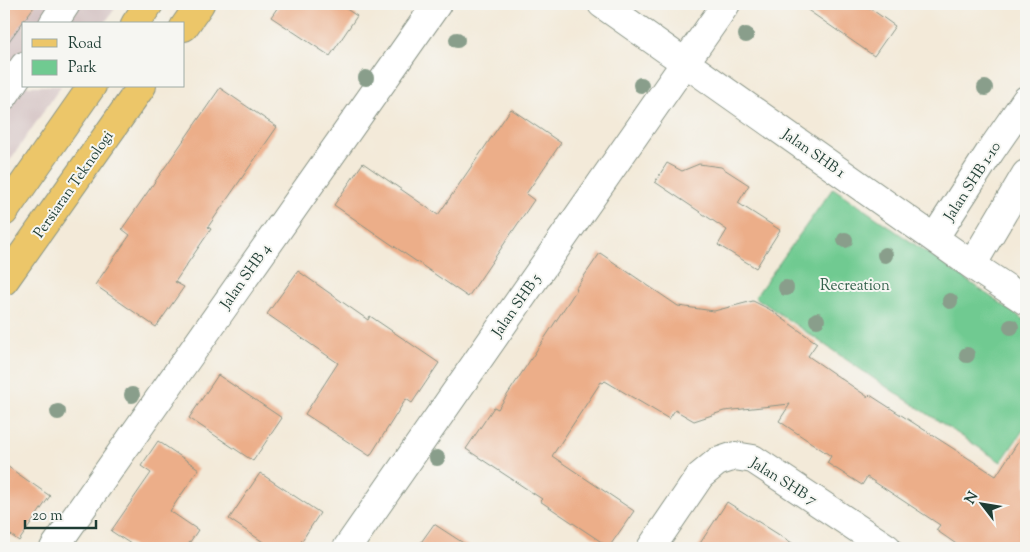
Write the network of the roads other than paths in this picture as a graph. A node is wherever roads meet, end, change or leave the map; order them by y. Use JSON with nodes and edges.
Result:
{"nodes":[{"id":1,"x":66,"y":4,"type":"edge"},
{"id":2,"x":149,"y":4,"type":"edge"},
{"id":3,"x":200,"y":4,"type":"edge"},
{"id":4,"x":437,"y":4,"type":"edge"},
{"id":5,"x":602,"y":4,"type":"edge"},
{"id":6,"x":726,"y":4,"type":"edge"},
{"id":7,"x":54,"y":22,"type":"edge"},
{"id":8,"x":136,"y":22,"type":"edge"},
{"id":9,"x":185,"y":26,"type":"edge"},
{"id":10,"x":684,"y":62,"type":"junction"},
{"id":11,"x":22,"y":69,"type":"edge"},
{"id":12,"x":91,"y":88,"type":"edge"},
{"id":13,"x":141,"y":88,"type":"edge"},
{"id":14,"x":4,"y":96,"type":"edge"},
{"id":15,"x":1026,"y":100,"type":"edge"},
{"id":16,"x":990,"y":152,"type":"junction"},
{"id":17,"x":1025,"y":175,"type":"edge"},
{"id":18,"x":4,"y":212,"type":"edge"},
{"id":19,"x":935,"y":237,"type":"junction"},
{"id":20,"x":972,"y":265,"type":"junction"},
{"id":21,"x":4,"y":281,"type":"edge"},
{"id":22,"x":1026,"y":301,"type":"edge"},
{"id":23,"x":54,"y":548,"type":"edge"},
{"id":24,"x":347,"y":548,"type":"edge"},
{"id":25,"x":651,"y":548,"type":"edge"},
{"id":26,"x":888,"y":548,"type":"edge"}],
"edges":[{"from":1,"to":7,"type":"street"},
{"from":2,"to":8,"type":"main road"},
{"from":3,"to":9,"type":"main road"},
{"from":4,"to":23,"type":"street","name":"Jalan SHB 4"},
{"from":5,"to":10,"type":"street","name":"Jalan SHB 1"},
{"from":6,"to":10,"type":"street","name":"Jalan SHB 5"},
{"from":10,"to":19,"type":"street","name":"Jalan SHB 1"},
{"from":10,"to":24,"type":"street","name":"Jalan SHB 5"},
{"from":11,"to":14,"type":"street"},
{"from":12,"to":18,"type":"main road"},
{"from":13,"to":21,"type":"main road","name":"Persiaran Teknologi"},
{"from":15,"to":16,"type":"street","name":"Jalan SHB 1-10"},
{"from":16,"to":17,"type":"street"},
{"from":16,"to":19,"type":"street","name":"Jalan SHB 1-10"},
{"from":17,"to":20,"type":"street"},
{"from":19,"to":20,"type":"street","name":"Jalan SHB 1"},
{"from":20,"to":22,"type":"street","name":"Jalan SHB 1"},
{"from":25,"to":26,"type":"street","name":"Jalan SHB 7"}]}
